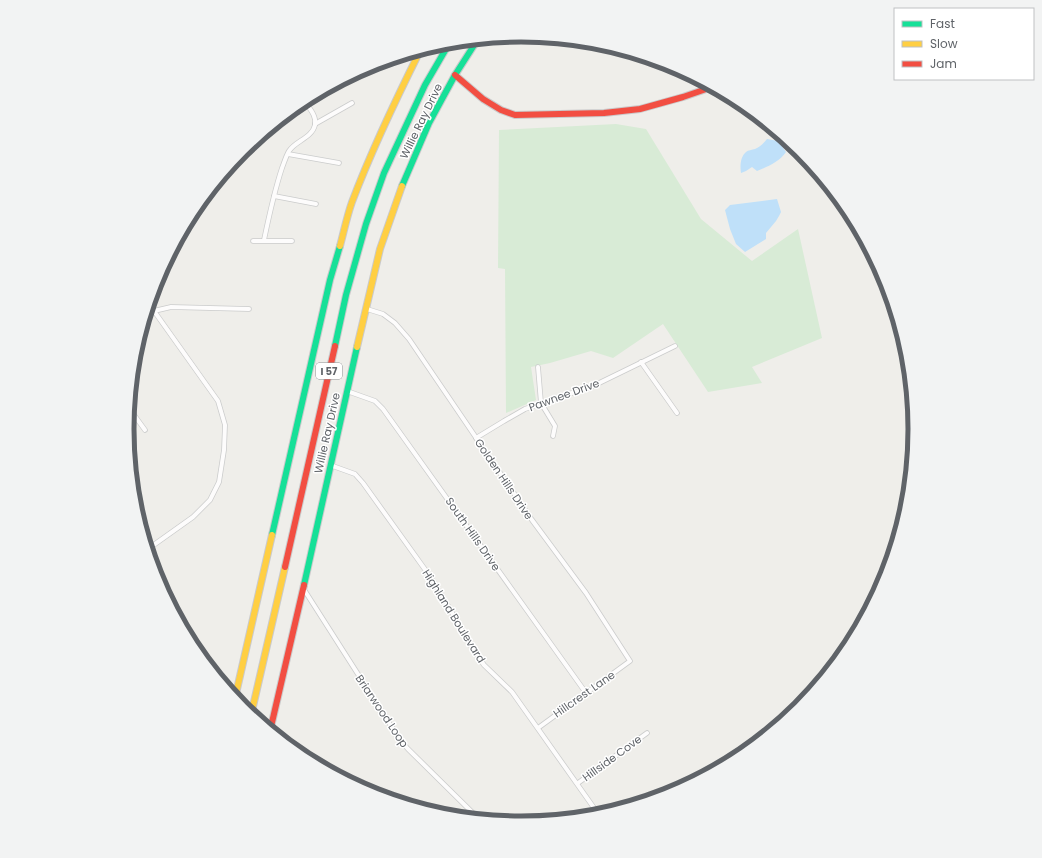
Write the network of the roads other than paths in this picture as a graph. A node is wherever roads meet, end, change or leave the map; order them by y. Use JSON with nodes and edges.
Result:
{"nodes":[{"id":1,"x":474,"y":45,"type":"edge"},
{"id":2,"x":446,"y":49,"type":"edge"},
{"id":3,"x":418,"y":56,"type":"edge"},
{"id":4,"x":455,"y":75,"type":"junction"},
{"id":5,"x":705,"y":89,"type":"edge"},
{"id":6,"x":352,"y":103,"type":"dead end"},
{"id":7,"x":308,"y":106,"type":"edge"},
{"id":8,"x":315,"y":124,"type":"junction"},
{"id":9,"x":288,"y":154,"type":"junction"},
{"id":10,"x":339,"y":163,"type":"dead end"},
{"id":11,"x":274,"y":196,"type":"junction"},
{"id":12,"x":316,"y":204,"type":"dead end"},
{"id":13,"x":264,"y":240,"type":"junction"},
{"id":14,"x":253,"y":241,"type":"dead end"},
{"id":15,"x":292,"y":241,"type":"dead end"},
{"id":16,"x":249,"y":309,"type":"dead end"},
{"id":17,"x":367,"y":309,"type":"junction"},
{"id":18,"x":154,"y":311,"type":"joint"},
{"id":19,"x":675,"y":346,"type":"dead end"},
{"id":20,"x":641,"y":362,"type":"junction"},
{"id":21,"x":538,"y":367,"type":"dead end"},
{"id":22,"x":347,"y":391,"type":"junction"},
{"id":23,"x":541,"y":403,"type":"junction"},
{"id":24,"x":677,"y":413,"type":"dead end"},
{"id":25,"x":135,"y":416,"type":"edge"},
{"id":26,"x":145,"y":430,"type":"dead end"},
{"id":27,"x":553,"y":436,"type":"dead end"},
{"id":28,"x":476,"y":438,"type":"junction"},
{"id":29,"x":330,"y":465,"type":"junction"},
{"id":30,"x":153,"y":546,"type":"edge"},
{"id":31,"x":303,"y":588,"type":"junction"},
{"id":32,"x":630,"y":661,"type":"joint"},
{"id":33,"x":237,"y":691,"type":"edge"},
{"id":34,"x":586,"y":693,"type":"junction"},
{"id":35,"x":253,"y":708,"type":"edge"},
{"id":36,"x":271,"y":725,"type":"edge"},
{"id":37,"x":538,"y":728,"type":"junction"},
{"id":38,"x":647,"y":733,"type":"dead end"},
{"id":39,"x":578,"y":783,"type":"junction"},
{"id":40,"x":596,"y":809,"type":"edge"},
{"id":41,"x":473,"y":813,"type":"edge"}],
"edges":[{"from":1,"to":4,"type":"main road","name":"Willie Ray Drive"},
{"from":2,"to":35,"type":"main road","number":"I 57"},
{"from":3,"to":33,"type":"main road","number":"I 57"},
{"from":4,"to":5,"type":"main road"},
{"from":4,"to":17,"type":"main road","name":"Willie Ray Drive"},
{"from":6,"to":8,"type":"street"},
{"from":7,"to":8,"type":"street"},
{"from":8,"to":9,"type":"street"},
{"from":9,"to":10,"type":"street"},
{"from":9,"to":11,"type":"street"},
{"from":11,"to":12,"type":"street"},
{"from":11,"to":13,"type":"street"},
{"from":13,"to":14,"type":"street"},
{"from":13,"to":15,"type":"street"},
{"from":16,"to":18,"type":"street"},
{"from":17,"to":22,"type":"main road","name":"Willie Ray Drive"},
{"from":17,"to":28,"type":"street","name":"Golden Hills Drive"},
{"from":18,"to":30,"type":"street"},
{"from":19,"to":20,"type":"street","name":"Pawnee Drive"},
{"from":20,"to":23,"type":"street","name":"Pawnee Drive"},
{"from":20,"to":24,"type":"street"},
{"from":21,"to":23,"type":"street"},
{"from":22,"to":29,"type":"main road","name":"Willie Ray Drive"},
{"from":22,"to":34,"type":"street","name":"South Hills Drive"},
{"from":23,"to":27,"type":"street"},
{"from":23,"to":28,"type":"street","name":"Pawnee Drive"},
{"from":25,"to":26,"type":"street"},
{"from":28,"to":32,"type":"street","name":"Golden Hills Drive"},
{"from":29,"to":31,"type":"main road","name":"Willie Ray Drive"},
{"from":29,"to":37,"type":"street","name":"Highland Boulevard"},
{"from":31,"to":36,"type":"main road","name":"Willie Ray Drive"},
{"from":31,"to":41,"type":"street","name":"Briarwood Loop"},
{"from":32,"to":34,"type":"street","name":"Hillcrest Lane"},
{"from":34,"to":37,"type":"street","name":"Hillcrest Lane"},
{"from":37,"to":39,"type":"street","name":"Highland Boulevard"},
{"from":38,"to":39,"type":"street","name":"Hillside Cove"},
{"from":39,"to":40,"type":"street","name":"Highland Boulevard"}]}
